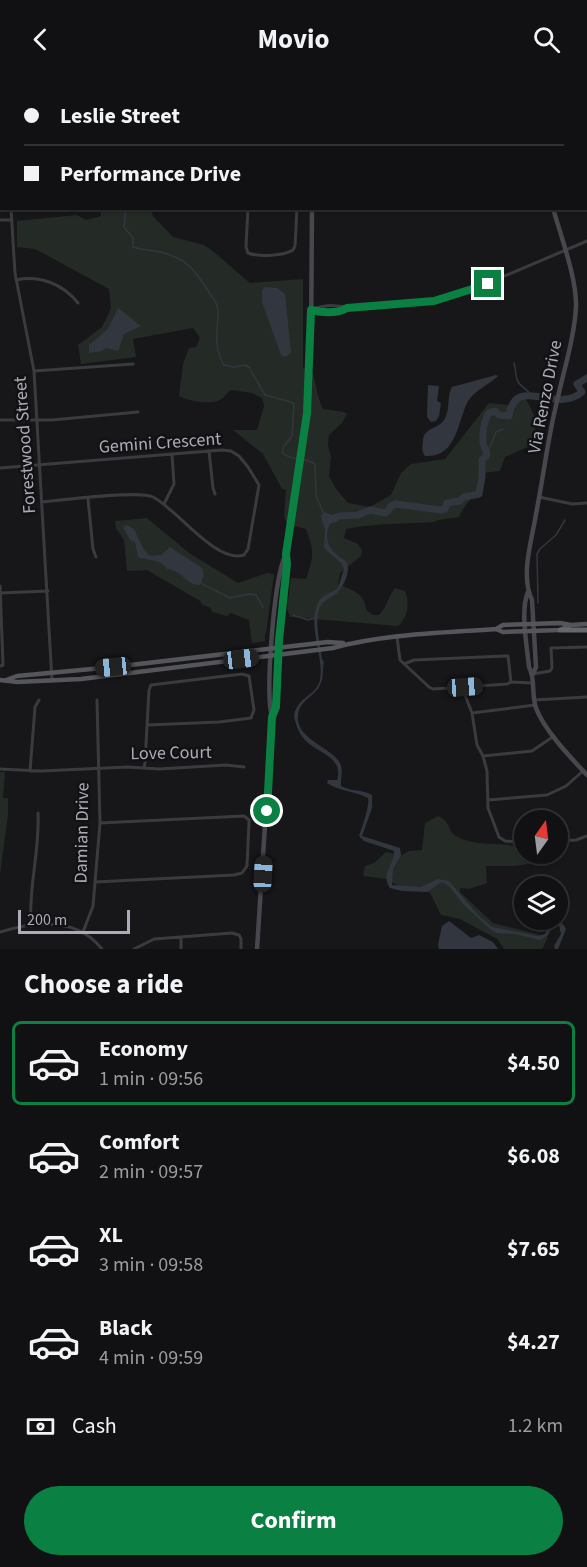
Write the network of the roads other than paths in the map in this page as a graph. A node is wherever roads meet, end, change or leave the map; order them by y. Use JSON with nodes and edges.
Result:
{"nodes":[{"id":1,"x":11,"y":210,"type":"edge"},
{"id":2,"x":248,"y":210,"type":"edge"},
{"id":3,"x":297,"y":210,"type":"edge"},
{"id":4,"x":312,"y":210,"type":"edge"},
{"id":5,"x":554,"y":210,"type":"edge"},
{"id":6,"x":0,"y":220,"type":"edge"},
{"id":7,"x":12,"y":220,"type":"junction"},
{"id":8,"x":587,"y":241,"type":"edge"},
{"id":9,"x":564,"y":250,"type":"junction"},
{"id":10,"x":16,"y":280,"type":"junction"},
{"id":11,"x":78,"y":303,"type":"dead end"},
{"id":12,"x":347,"y":308,"type":"junction"},
{"id":13,"x":311,"y":310,"type":"junction"},
{"id":14,"x":133,"y":364,"type":"dead end"},
{"id":15,"x":34,"y":371,"type":"junction"},
{"id":16,"x":138,"y":412,"type":"dead end"},
{"id":17,"x":0,"y":420,"type":"edge"},
{"id":18,"x":36,"y":420,"type":"junction"},
{"id":19,"x":208,"y":451,"type":"junction"},
{"id":20,"x":172,"y":454,"type":"junction"},
{"id":21,"x":40,"y":465,"type":"junction"},
{"id":22,"x":0,"y":468,"type":"edge"},
{"id":23,"x":215,"y":494,"type":"dead end"},
{"id":24,"x":539,"y":498,"type":"junction"},
{"id":25,"x":88,"y":499,"type":"junction"},
{"id":26,"x":42,"y":502,"type":"junction"},
{"id":27,"x":587,"y":503,"type":"edge"},
{"id":28,"x":164,"y":504,"type":"junction"},
{"id":29,"x":286,"y":554,"type":"junction"},
{"id":30,"x":96,"y":557,"type":"dead end"},
{"id":31,"x":0,"y":586,"type":"edge"},
{"id":32,"x":48,"y":591,"type":"junction"},
{"id":33,"x":528,"y":592,"type":"junction"},
{"id":34,"x":0,"y":593,"type":"edge"},
{"id":35,"x":526,"y":624,"type":"junction"},
{"id":36,"x":533,"y":624,"type":"junction"},
{"id":37,"x":587,"y":624,"type":"edge"},
{"id":38,"x":572,"y":625,"type":"junction"},
{"id":39,"x":1,"y":630,"type":"edge"},
{"id":40,"x":496,"y":630,"type":"junction"},
{"id":41,"x":560,"y":630,"type":"junction"},
{"id":42,"x":587,"y":630,"type":"edge"},
{"id":43,"x":526,"y":631,"type":"junction"},
{"id":44,"x":534,"y":631,"type":"junction"},
{"id":45,"x":397,"y":638,"type":"junction"},
{"id":46,"x":348,"y":644,"type":"junction"},
{"id":47,"x":587,"y":646,"type":"edge"},
{"id":48,"x":279,"y":647,"type":"junction"},
{"id":49,"x":272,"y":648,"type":"junction"},
{"id":50,"x":279,"y":655,"type":"junction"},
{"id":51,"x":271,"y":656,"type":"junction"},
{"id":52,"x":161,"y":661,"type":"junction"},
{"id":53,"x":404,"y":664,"type":"junction"},
{"id":54,"x":0,"y":666,"type":"edge"},
{"id":55,"x":162,"y":668,"type":"junction"},
{"id":56,"x":52,"y":674,"type":"junction"},
{"id":57,"x":533,"y":674,"type":"junction"},
{"id":58,"x":2,"y":680,"type":"edge"},
{"id":59,"x":52,"y":681,"type":"junction"},
{"id":60,"x":511,"y":682,"type":"junction"},
{"id":61,"x":533,"y":683,"type":"junction"},
{"id":62,"x":465,"y":687,"type":"junction"},
{"id":63,"x":587,"y":697,"type":"edge"},
{"id":64,"x":39,"y":700,"type":"dead end"},
{"id":65,"x":97,"y":700,"type":"dead end"},
{"id":66,"x":534,"y":702,"type":"junction"},
{"id":67,"x":472,"y":713,"type":"junction"},
{"id":68,"x":272,"y":717,"type":"junction"},
{"id":69,"x":147,"y":725,"type":"junction"},
{"id":70,"x":554,"y":736,"type":"junction"},
{"id":71,"x":483,"y":756,"type":"junction"},
{"id":72,"x":244,"y":767,"type":"dead end"},
{"id":73,"x":97,"y":768,"type":"junction"},
{"id":74,"x":144,"y":768,"type":"junction"},
{"id":75,"x":0,"y":769,"type":"edge"},
{"id":76,"x":30,"y":771,"type":"junction"},
{"id":77,"x":585,"y":773,"type":"edge"},
{"id":78,"x":488,"y":800,"type":"junction"},
{"id":79,"x":38,"y":813,"type":"dead end"},
{"id":80,"x":100,"y":823,"type":"junction"},
{"id":81,"x":587,"y":836,"type":"edge"},
{"id":82,"x":568,"y":840,"type":"edge"},
{"id":83,"x":514,"y":841,"type":"edge"},
{"id":84,"x":95,"y":882,"type":"junction"},
{"id":85,"x":31,"y":926,"type":"junction"},
{"id":86,"x":0,"y":932,"type":"edge"},
{"id":87,"x":83,"y":932,"type":"junction"},
{"id":88,"x":181,"y":937,"type":"junction"},
{"id":89,"x":102,"y":949,"type":"edge"},
{"id":90,"x":134,"y":949,"type":"edge"},
{"id":91,"x":181,"y":949,"type":"edge"},
{"id":92,"x":241,"y":949,"type":"edge"},
{"id":93,"x":257,"y":949,"type":"edge"}],
"edges":[{"from":1,"to":7,"type":"street","name":"Forestwood Street"},
{"from":2,"to":3,"type":"street"},
{"from":4,"to":13,"type":"main road"},
{"from":5,"to":9,"type":"main road","name":"Via Renzo Drive"},
{"from":6,"to":7,"type":"street"},
{"from":7,"to":10,"type":"street","name":"Forestwood Street"},
{"from":8,"to":9,"type":"street"},
{"from":9,"to":12,"type":"street"},
{"from":9,"to":24,"type":"main road","name":"Via Renzo Drive"},
{"from":10,"to":11,"type":"street"},
{"from":10,"to":15,"type":"street","name":"Forestwood Street"},
{"from":12,"to":13,"type":"street"},
{"from":12,"to":13,"type":"street"},
{"from":13,"to":29,"type":"main road"},
{"from":14,"to":15,"type":"street"},
{"from":15,"to":18,"type":"street","name":"Forestwood Street"},
{"from":16,"to":18,"type":"street"},
{"from":17,"to":18,"type":"street"},
{"from":18,"to":21,"type":"street","name":"Forestwood Street"},
{"from":19,"to":20,"type":"street","name":"Gemini Crescent"},
{"from":19,"to":23,"type":"street"},
{"from":19,"to":28,"type":"street","name":"Gemini Crescent"},
{"from":20,"to":21,"type":"street","name":"Gemini Crescent"},
{"from":20,"to":28,"type":"street"},
{"from":21,"to":22,"type":"street","name":"Gemini Crescent"},
{"from":21,"to":26,"type":"street","name":"Forestwood Street"},
{"from":24,"to":27,"type":"street"},
{"from":24,"to":33,"type":"main road","name":"Via Renzo Drive"},
{"from":25,"to":26,"type":"street","name":"Gemini Crescent"},
{"from":25,"to":28,"type":"street","name":"Gemini Crescent"},
{"from":25,"to":30,"type":"street"},
{"from":26,"to":32,"type":"street","name":"Forestwood Street"},
{"from":29,"to":48,"type":"main road"},
{"from":29,"to":49,"type":"main road"},
{"from":31,"to":34,"type":"street"},
{"from":32,"to":34,"type":"street"},
{"from":32,"to":56,"type":"street","name":"Forestwood Street"},
{"from":33,"to":35,"type":"main road","name":"Via Renzo Drive"},
{"from":33,"to":36,"type":"main road","name":"Via Renzo Drive"},
{"from":34,"to":39,"type":"street"},
{"from":35,"to":36,"type":"main road"},
{"from":35,"to":40,"type":"main road"},
{"from":35,"to":43,"type":"main road","name":"Via Renzo Drive"},
{"from":36,"to":38,"type":"main road"},
{"from":36,"to":44,"type":"main road","name":"Via Renzo Drive"},
{"from":37,"to":38,"type":"main road"},
{"from":38,"to":41,"type":"main road"},
{"from":39,"to":54,"type":"street"},
{"from":40,"to":43,"type":"main road"},
{"from":40,"to":45,"type":"main road"},
{"from":41,"to":42,"type":"highway"},
{"from":41,"to":44,"type":"main road"},
{"from":43,"to":44,"type":"main road"},
{"from":43,"to":57,"type":"main road","name":"Via Renzo Drive"},
{"from":44,"to":57,"type":"main road","name":"Via Renzo Drive"},
{"from":45,"to":46,"type":"main road"},
{"from":45,"to":53,"type":"street"},
{"from":46,"to":48,"type":"main road"},
{"from":46,"to":50,"type":"main road"},
{"from":47,"to":57,"type":"street"},
{"from":48,"to":49,"type":"main road"},
{"from":48,"to":50,"type":"main road"},
{"from":49,"to":51,"type":"main road"},
{"from":49,"to":52,"type":"main road"},
{"from":50,"to":51,"type":"main road"},
{"from":50,"to":68,"type":"main road"},
{"from":51,"to":55,"type":"main road"},
{"from":51,"to":68,"type":"main road"},
{"from":52,"to":55,"type":"main road"},
{"from":52,"to":56,"type":"main road"},
{"from":53,"to":60,"type":"street"},
{"from":53,"to":62,"type":"street"},
{"from":55,"to":59,"type":"main road"},
{"from":56,"to":58,"type":"main road"},
{"from":56,"to":59,"type":"street","name":"Forestwood Street"},
{"from":57,"to":61,"type":"main road","name":"Via Renzo Drive"},
{"from":58,"to":59,"type":"main road"},
{"from":60,"to":61,"type":"street"},
{"from":60,"to":62,"type":"street"},
{"from":61,"to":66,"type":"main road","name":"Via Renzo Drive"},
{"from":62,"to":67,"type":"street"},
{"from":63,"to":66,"type":"street"},
{"from":64,"to":76,"type":"street"},
{"from":65,"to":73,"type":"street","name":"Damian Drive"},
{"from":66,"to":67,"type":"street"},
{"from":66,"to":70,"type":"main road","name":"Via Renzo Drive"},
{"from":67,"to":71,"type":"street"},
{"from":68,"to":93,"type":"main road"},
{"from":69,"to":69,"type":"street"},
{"from":69,"to":74,"type":"street"},
{"from":70,"to":71,"type":"street"},
{"from":70,"to":77,"type":"main road","name":"Via Renzo Drive"},
{"from":71,"to":78,"type":"street"},
{"from":72,"to":74,"type":"street","name":"Love Court"},
{"from":73,"to":74,"type":"street","name":"Love Court"},
{"from":73,"to":76,"type":"street","name":"Love Court"},
{"from":73,"to":80,"type":"street","name":"Damian Drive"},
{"from":75,"to":76,"type":"street","name":"Love Court"},
{"from":77,"to":78,"type":"street"},
{"from":78,"to":83,"type":"street"},
{"from":79,"to":85,"type":"street"},
{"from":80,"to":84,"type":"street","name":"Damian Drive"},
{"from":80,"to":84,"type":"street"},
{"from":81,"to":82,"type":"street"},
{"from":84,"to":87,"type":"street","name":"Damian Drive"},
{"from":85,"to":86,"type":"street"},
{"from":85,"to":87,"type":"street"},
{"from":87,"to":89,"type":"street"},
{"from":88,"to":90,"type":"street"},
{"from":88,"to":91,"type":"street"},
{"from":88,"to":92,"type":"street"}]}
